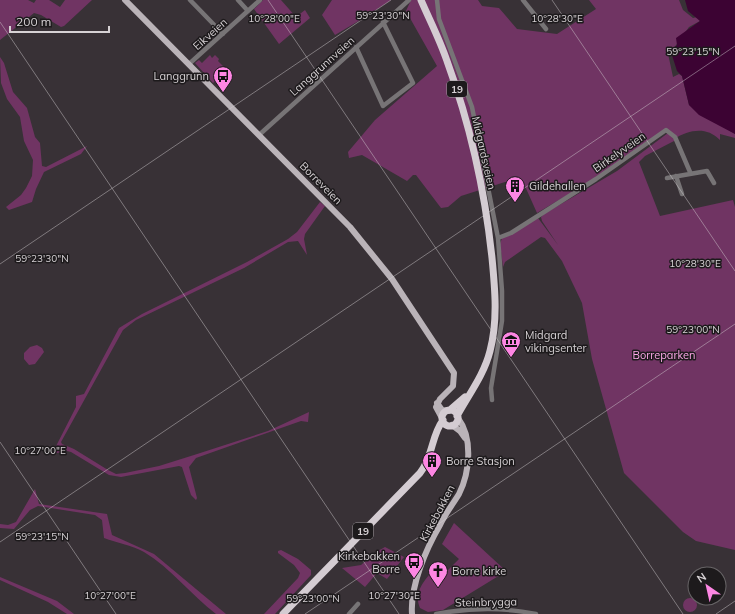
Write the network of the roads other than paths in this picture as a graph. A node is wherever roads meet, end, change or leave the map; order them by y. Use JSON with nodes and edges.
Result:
{"nodes":[{"id":1,"x":125,"y":0,"type":"edge"},
{"id":2,"x":190,"y":0,"type":"edge"},
{"id":3,"x":238,"y":0,"type":"edge"},
{"id":4,"x":260,"y":0,"type":"edge"},
{"id":5,"x":437,"y":0,"type":"edge"},
{"id":6,"x":523,"y":0,"type":"edge"},
{"id":7,"x":407,"y":1,"type":"edge"},
{"id":8,"x":422,"y":2,"type":"edge"},
{"id":9,"x":248,"y":11,"type":"junction"},
{"id":10,"x":383,"y":22,"type":"junction"},
{"id":11,"x":546,"y":29,"type":"dead end"},
{"id":12,"x":223,"y":34,"type":"junction"},
{"id":13,"x":356,"y":47,"type":"junction"},
{"id":14,"x":189,"y":64,"type":"junction"},
{"id":15,"x":259,"y":135,"type":"junction"},
{"id":16,"x":690,"y":172,"type":"junction"},
{"id":17,"x":676,"y":176,"type":"junction"},
{"id":18,"x":667,"y":178,"type":"dead end"},
{"id":19,"x":714,"y":183,"type":"dead end"},
{"id":20,"x":682,"y":194,"type":"dead end"},
{"id":21,"x":498,"y":238,"type":"junction"},
{"id":22,"x":494,"y":313,"type":"junction"},
{"id":23,"x":492,"y":400,"type":"dead end"},
{"id":24,"x":437,"y":404,"type":"junction"},
{"id":25,"x":449,"y":410,"type":"junction"},
{"id":26,"x":458,"y":417,"type":"junction"},
{"id":27,"x":443,"y":419,"type":"junction"},
{"id":28,"x":451,"y":425,"type":"junction"},
{"id":29,"x":433,"y":443,"type":"junction"},
{"id":30,"x":467,"y":443,"type":"junction"},
{"id":31,"x":358,"y":604,"type":"dead end"},
{"id":32,"x":464,"y":612,"type":"edge"},
{"id":33,"x":283,"y":614,"type":"edge"},
{"id":34,"x":349,"y":614,"type":"edge"},
{"id":35,"x":412,"y":614,"type":"edge"},
{"id":36,"x":436,"y":614,"type":"edge"},
{"id":37,"x":536,"y":614,"type":"edge"}],
"edges":[{"from":1,"to":14,"type":"main road","name":"Borreveien"},
{"from":2,"to":12,"type":"street"},
{"from":3,"to":9,"type":"street"},
{"from":4,"to":9,"type":"street","name":"Eikveien"},
{"from":5,"to":21,"type":"street"},
{"from":6,"to":11,"type":"street"},
{"from":7,"to":10,"type":"street","name":"Langgrunnveien"},
{"from":8,"to":22,"type":"highway","name":"Midgardsveien","number":"19"},
{"from":9,"to":12,"type":"street","name":"Eikveien"},
{"from":10,"to":13,"type":"street","name":"Langgrunnveien"},
{"from":10,"to":13,"type":"street"},
{"from":12,"to":14,"type":"street","name":"Eikveien"},
{"from":13,"to":15,"type":"street","name":"Langgrunnveien"},
{"from":14,"to":15,"type":"main road","name":"Borreveien"},
{"from":15,"to":24,"type":"main road","name":"Borreveien"},
{"from":16,"to":17,"type":"street"},
{"from":16,"to":19,"type":"street"},
{"from":16,"to":21,"type":"street","name":"Birkelyveien"},
{"from":17,"to":18,"type":"street"},
{"from":17,"to":20,"type":"street"},
{"from":21,"to":23,"type":"street"},
{"from":22,"to":25,"type":"highway","name":"Midgardsveien","number":"19"},
{"from":22,"to":26,"type":"highway","name":"Midgardsveien","number":"19"},
{"from":24,"to":25,"type":"main road"},
{"from":24,"to":27,"type":"main road"},
{"from":25,"to":26,"type":"highway"},
{"from":25,"to":27,"type":"highway","number":"19"},
{"from":26,"to":28,"type":"highway","number":"19"},
{"from":26,"to":30,"type":"main road","name":"Kirkebakken"},
{"from":27,"to":28,"type":"highway"},
{"from":27,"to":29,"type":"highway","number":"19"},
{"from":28,"to":29,"type":"highway","number":"19"},
{"from":28,"to":30,"type":"main road"},
{"from":29,"to":33,"type":"highway","number":"19"},
{"from":30,"to":35,"type":"main road","name":"Kirkebakken"},
{"from":31,"to":34,"type":"street"},
{"from":32,"to":36,"type":"street","name":"Steinbrygga"},
{"from":32,"to":37,"type":"street","name":"Steinbrygga"}]}
